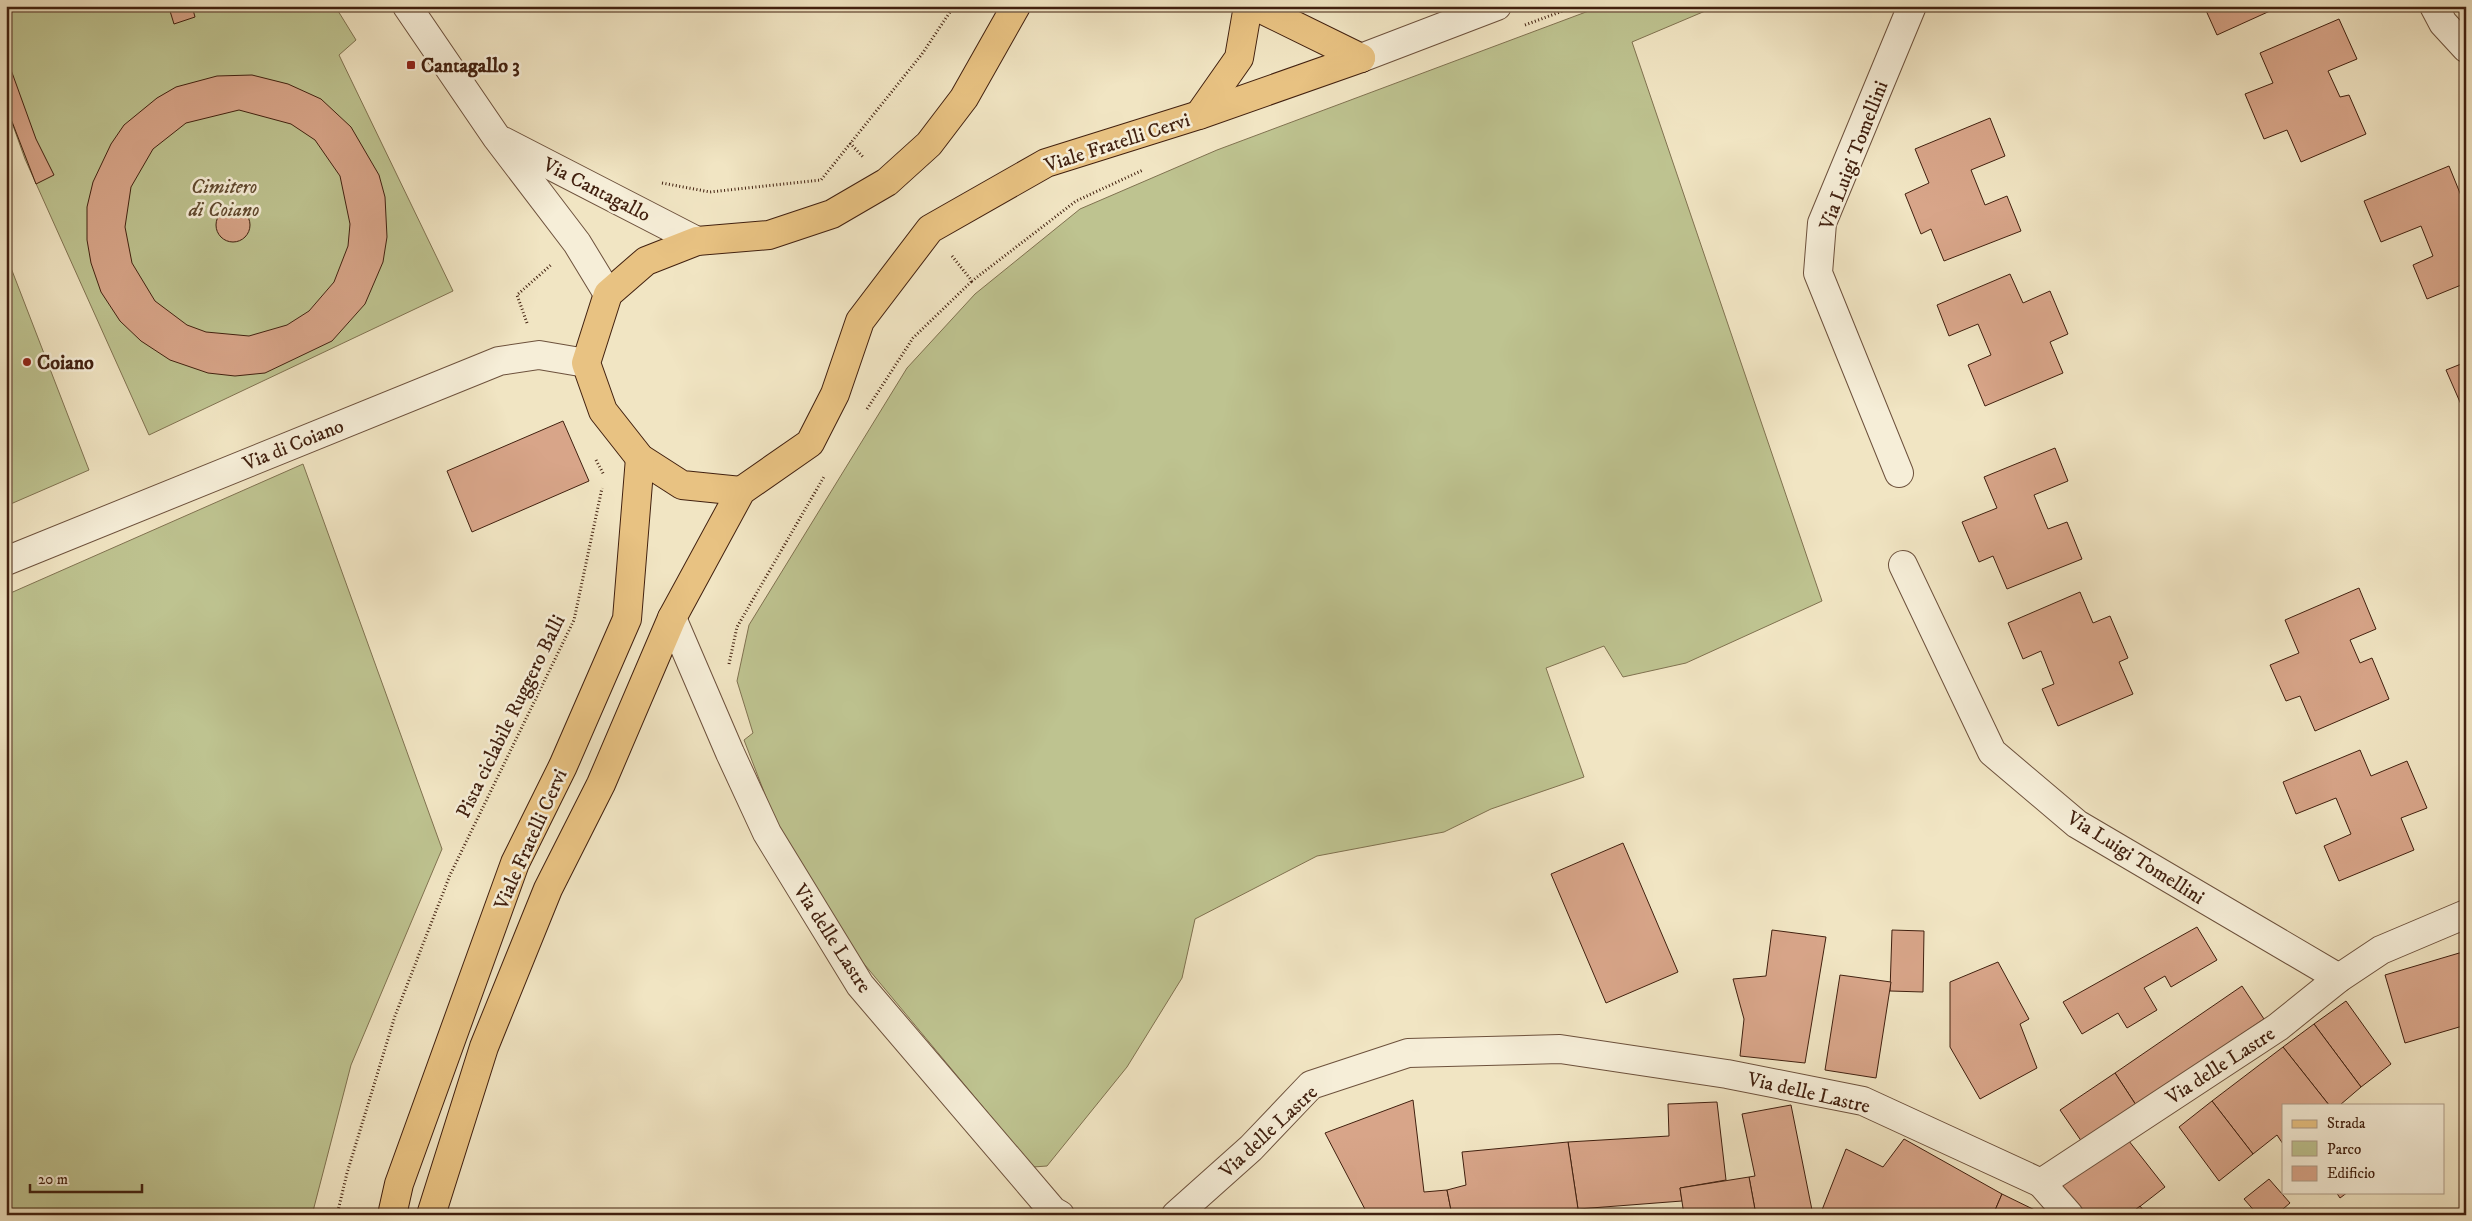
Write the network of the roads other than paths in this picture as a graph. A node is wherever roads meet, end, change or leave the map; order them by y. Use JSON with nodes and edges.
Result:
{"nodes":[{"id":1,"x":407,"y":6,"type":"edge"},
{"id":2,"x":1016,"y":6,"type":"edge"},
{"id":3,"x":1248,"y":6,"type":"edge"},
{"id":4,"x":1255,"y":6,"type":"edge"},
{"id":5,"x":1497,"y":6,"type":"edge"},
{"id":6,"x":1912,"y":6,"type":"edge"},
{"id":7,"x":2434,"y":6,"type":"edge"},
{"id":8,"x":2466,"y":48,"type":"edge"},
{"id":9,"x":1361,"y":58,"type":"junction"},
{"id":10,"x":1199,"y":115,"type":"junction"},
{"id":11,"x":497,"y":138,"type":"junction"},
{"id":12,"x":698,"y":241,"type":"junction"},
{"id":13,"x":608,"y":294,"type":"junction"},
{"id":14,"x":586,"y":363,"type":"junction"},
{"id":15,"x":640,"y":458,"type":"junction"},
{"id":16,"x":1899,"y":472,"type":"dead end"},
{"id":17,"x":740,"y":491,"type":"junction"},
{"id":18,"x":6,"y":561,"type":"edge"},
{"id":19,"x":1903,"y":565,"type":"dead end"},
{"id":20,"x":672,"y":618,"type":"junction"},
{"id":21,"x":2466,"y":914,"type":"edge"},
{"id":22,"x":2339,"y":978,"type":"junction"},
{"id":23,"x":2041,"y":1183,"type":"junction"},
{"id":24,"x":392,"y":1215,"type":"edge"},
{"id":25,"x":431,"y":1215,"type":"edge"},
{"id":26,"x":1060,"y":1215,"type":"edge"},
{"id":27,"x":1176,"y":1215,"type":"edge"},
{"id":28,"x":2069,"y":1215,"type":"edge"}],
"edges":[{"from":1,"to":11,"type":"street","name":"Via Cantagallo"},
{"from":2,"to":12,"type":"main road"},
{"from":3,"to":10,"type":"main road","name":"Viale Fratelli Cervi"},
{"from":4,"to":9,"type":"main road"},
{"from":5,"to":9,"type":"street"},
{"from":6,"to":16,"type":"street","name":"Via Luigi Tomellini"},
{"from":7,"to":8,"type":"street"},
{"from":9,"to":10,"type":"main road"},
{"from":10,"to":17,"type":"main road","name":"Viale Fratelli Cervi"},
{"from":11,"to":12,"type":"street","name":"Via Cantagallo"},
{"from":11,"to":13,"type":"street","name":"Via Cantagallo"},
{"from":12,"to":13,"type":"main road"},
{"from":13,"to":14,"type":"main road"},
{"from":14,"to":15,"type":"main road"},
{"from":14,"to":18,"type":"street","name":"Via di Coiano"},
{"from":15,"to":17,"type":"main road"},
{"from":15,"to":24,"type":"main road","name":"Viale Fratelli Cervi"},
{"from":17,"to":20,"type":"main road","name":"Viale Fratelli Cervi"},
{"from":19,"to":22,"type":"street","name":"Via Luigi Tomellini"},
{"from":20,"to":25,"type":"main road","name":"Viale Fratelli Cervi"},
{"from":20,"to":26,"type":"street","name":"Via delle Lastre"},
{"from":21,"to":22,"type":"street","name":"Via delle Lastre"},
{"from":22,"to":23,"type":"street","name":"Via delle Lastre"},
{"from":23,"to":27,"type":"street","name":"Via delle Lastre"},
{"from":23,"to":28,"type":"street"}]}
